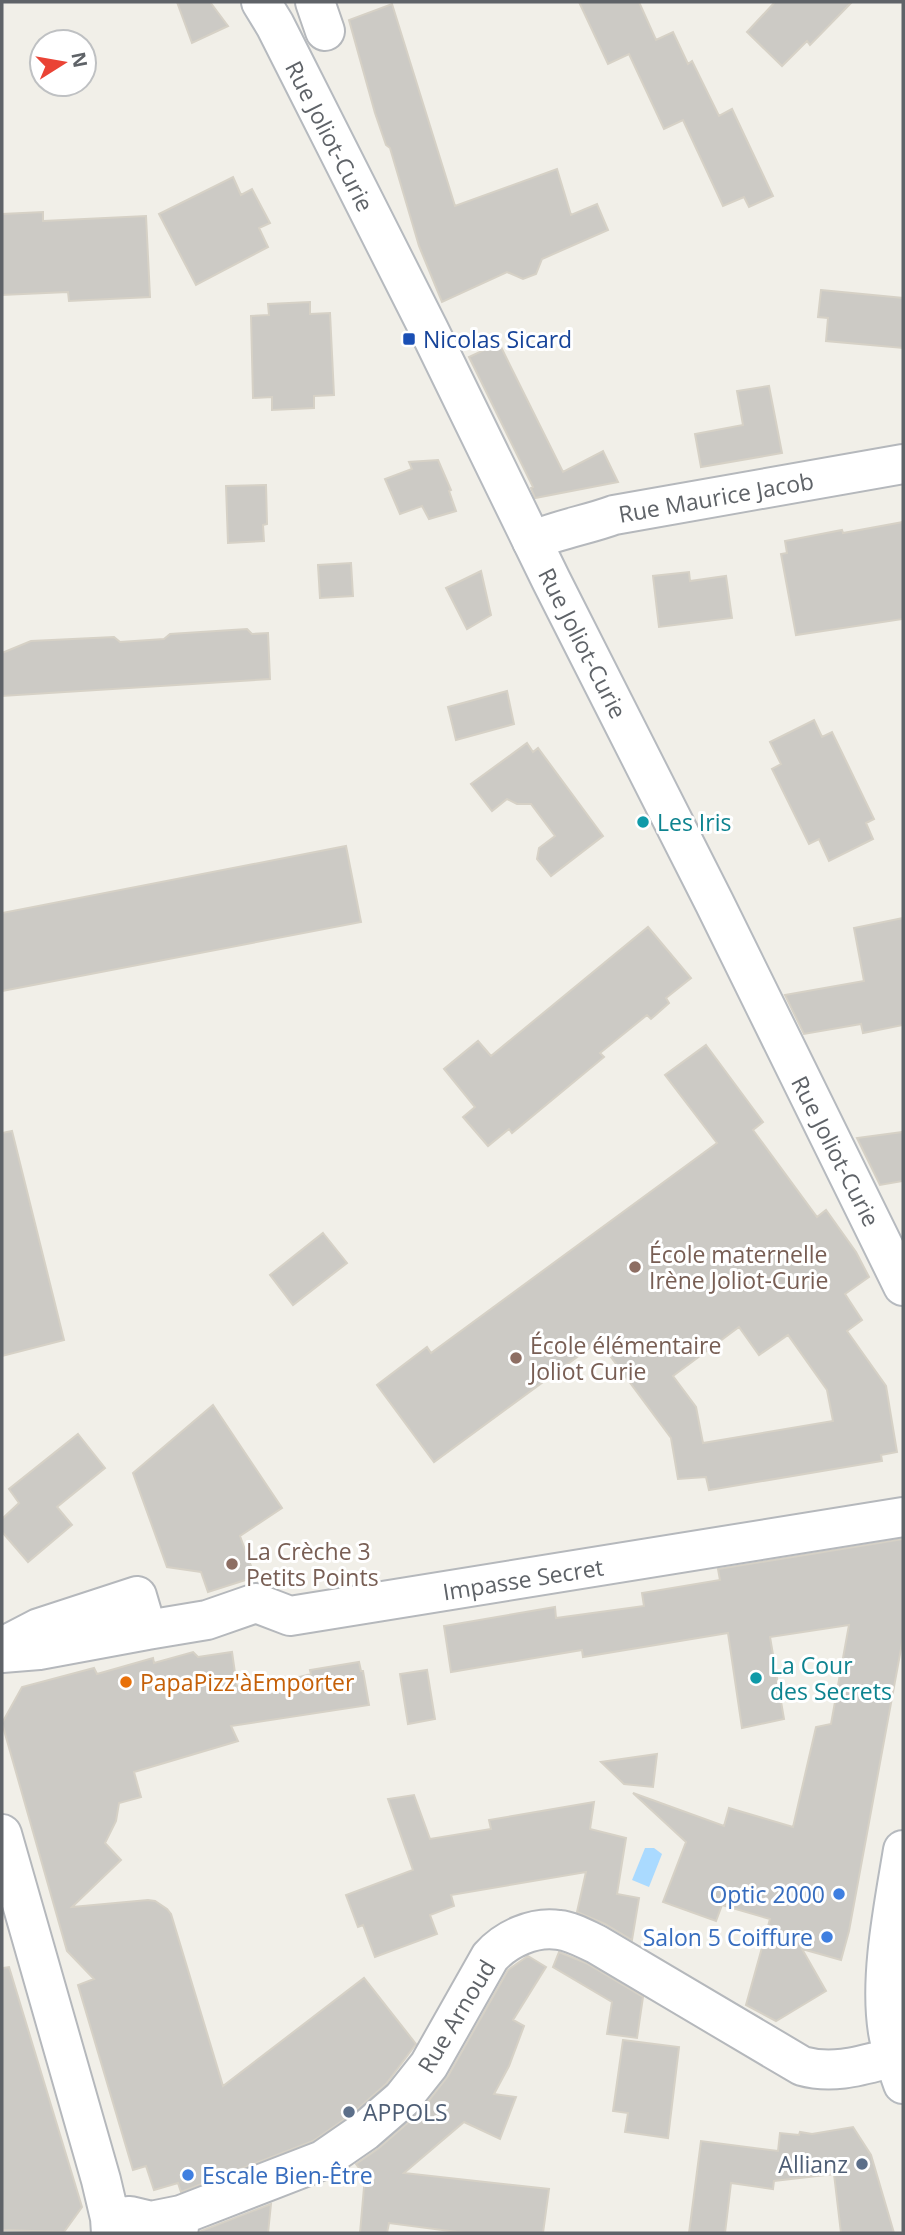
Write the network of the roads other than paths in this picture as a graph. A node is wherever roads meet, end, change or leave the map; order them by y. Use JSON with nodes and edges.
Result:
{"nodes":[{"id":1,"x":261,"y":2,"type":"edge"},
{"id":2,"x":903,"y":464,"type":"edge"},
{"id":3,"x":533,"y":541,"type":"junction"},
{"id":4,"x":903,"y":1286,"type":"edge"},
{"id":5,"x":903,"y":1517,"type":"edge"},
{"id":6,"x":147,"y":1630,"type":"junction"},
{"id":7,"x":2,"y":1647,"type":"edge"},
{"id":8,"x":2,"y":1653,"type":"edge"},
{"id":9,"x":2,"y":1834,"type":"edge"},
{"id":10,"x":903,"y":1850,"type":"edge"},
{"id":11,"x":898,"y":2070,"type":"edge"},
{"id":12,"x":179,"y":2224,"type":"edge"},
{"id":13,"x":110,"y":2226,"type":"edge"}],
"edges":[{"from":1,"to":3,"type":"street","name":"Rue Joliot-Curie"},
{"from":2,"to":3,"type":"street","name":"Rue Maurice Jacob"},
{"from":3,"to":4,"type":"street","name":"Rue Joliot-Curie"},
{"from":5,"to":6,"type":"street","name":"Impasse Secret"},
{"from":6,"to":7,"type":"street"},
{"from":6,"to":8,"type":"street","name":"Impasse Secret"},
{"from":9,"to":13,"type":"street"},
{"from":10,"to":11,"type":"street"},
{"from":11,"to":12,"type":"street","name":"Rue Arnoud"},
{"from":12,"to":13,"type":"street","name":"Rue Arnoud"}]}
